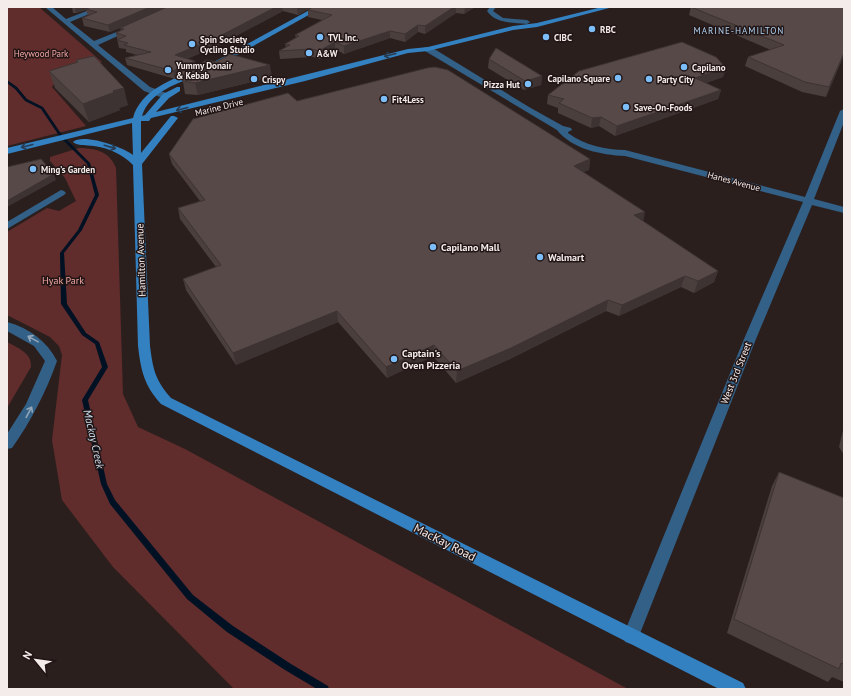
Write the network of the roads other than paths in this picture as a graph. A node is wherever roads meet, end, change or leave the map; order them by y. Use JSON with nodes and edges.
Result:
{"nodes":[{"id":1,"x":48,"y":7,"type":"edge"},
{"id":2,"x":103,"y":7,"type":"edge"},
{"id":3,"x":320,"y":7,"type":"edge"},
{"id":4,"x":493,"y":7,"type":"edge"},
{"id":5,"x":587,"y":7,"type":"edge"},
{"id":6,"x":610,"y":7,"type":"edge"},
{"id":7,"x":497,"y":18,"type":"junction"},
{"id":8,"x":66,"y":21,"type":"junction"},
{"id":9,"x":527,"y":22,"type":"junction"},
{"id":10,"x":135,"y":26,"type":"edge"},
{"id":11,"x":513,"y":28,"type":"junction"},
{"id":12,"x":499,"y":31,"type":"junction"},
{"id":13,"x":94,"y":44,"type":"junction"},
{"id":14,"x":428,"y":49,"type":"junction"},
{"id":15,"x":207,"y":68,"type":"junction"},
{"id":16,"x":156,"y":92,"type":"junction"},
{"id":17,"x":166,"y":96,"type":"junction"},
{"id":18,"x":844,"y":111,"type":"edge"},
{"id":19,"x":149,"y":117,"type":"junction"},
{"id":20,"x":174,"y":118,"type":"junction"},
{"id":21,"x":136,"y":123,"type":"junction"},
{"id":22,"x":75,"y":138,"type":"junction"},
{"id":23,"x":49,"y":145,"type":"junction"},
{"id":24,"x":7,"y":151,"type":"edge"},
{"id":25,"x":7,"y":160,"type":"edge"},
{"id":26,"x":137,"y":164,"type":"junction"},
{"id":27,"x":61,"y":194,"type":"dead end"},
{"id":28,"x":808,"y":200,"type":"junction"},
{"id":29,"x":844,"y":210,"type":"edge"},
{"id":30,"x":7,"y":226,"type":"edge"},
{"id":31,"x":7,"y":326,"type":"edge"},
{"id":32,"x":156,"y":390,"type":"joint"},
{"id":33,"x":7,"y":444,"type":"edge"},
{"id":34,"x":631,"y":636,"type":"junction"},
{"id":35,"x":738,"y":689,"type":"edge"}],
"edges":[{"from":1,"to":8,"type":"street"},
{"from":2,"to":8,"type":"street"},
{"from":3,"to":15,"type":"main road"},
{"from":4,"to":7,"type":"street"},
{"from":5,"to":9,"type":"main road","name":"Marine Drive"},
{"from":6,"to":11,"type":"main road","name":"Marine Drive"},
{"from":7,"to":9,"type":"street"},
{"from":7,"to":12,"type":"street"},
{"from":8,"to":13,"type":"street"},
{"from":9,"to":11,"type":"main road","name":"Marine Drive"},
{"from":10,"to":13,"type":"street"},
{"from":11,"to":12,"type":"main road","name":"Marine Drive"},
{"from":12,"to":14,"type":"main road","name":"Marine Drive"},
{"from":13,"to":16,"type":"street"},
{"from":14,"to":19,"type":"main road","name":"Marine Drive","one_way":true},
{"from":14,"to":20,"type":"main road","name":"Marine Drive"},
{"from":14,"to":28,"type":"street","name":"Hanes Avenue"},
{"from":15,"to":16,"type":"main road"},
{"from":15,"to":17,"type":"main road"},
{"from":16,"to":17,"type":"street"},
{"from":16,"to":21,"type":"main road"},
{"from":17,"to":19,"type":"main road"},
{"from":18,"to":28,"type":"street","name":"West 3rd Street"},
{"from":19,"to":21,"type":"main road"},
{"from":20,"to":21,"type":"main road","name":"Marine Drive"},
{"from":20,"to":26,"type":"main road"},
{"from":21,"to":22,"type":"main road","name":"Marine Drive"},
{"from":21,"to":26,"type":"main road","name":"Hamilton Avenue"},
{"from":22,"to":23,"type":"main road","name":"Marine Drive"},
{"from":22,"to":26,"type":"main road","one_way":true},
{"from":23,"to":24,"type":"main road","name":"Marine Drive","one_way":true},
{"from":23,"to":25,"type":"main road","name":"Marine Drive"},
{"from":26,"to":32,"type":"main road","name":"Hamilton Avenue"},
{"from":27,"to":30,"type":"street"},
{"from":28,"to":29,"type":"street","name":"Hanes Avenue"},
{"from":28,"to":34,"type":"street","name":"West 3rd Street"},
{"from":33,"to":31,"type":"street","one_way":true},
{"from":32,"to":34,"type":"main road","name":"MacKay Road"},
{"from":34,"to":35,"type":"main road","name":"MacKay Road"}]}
